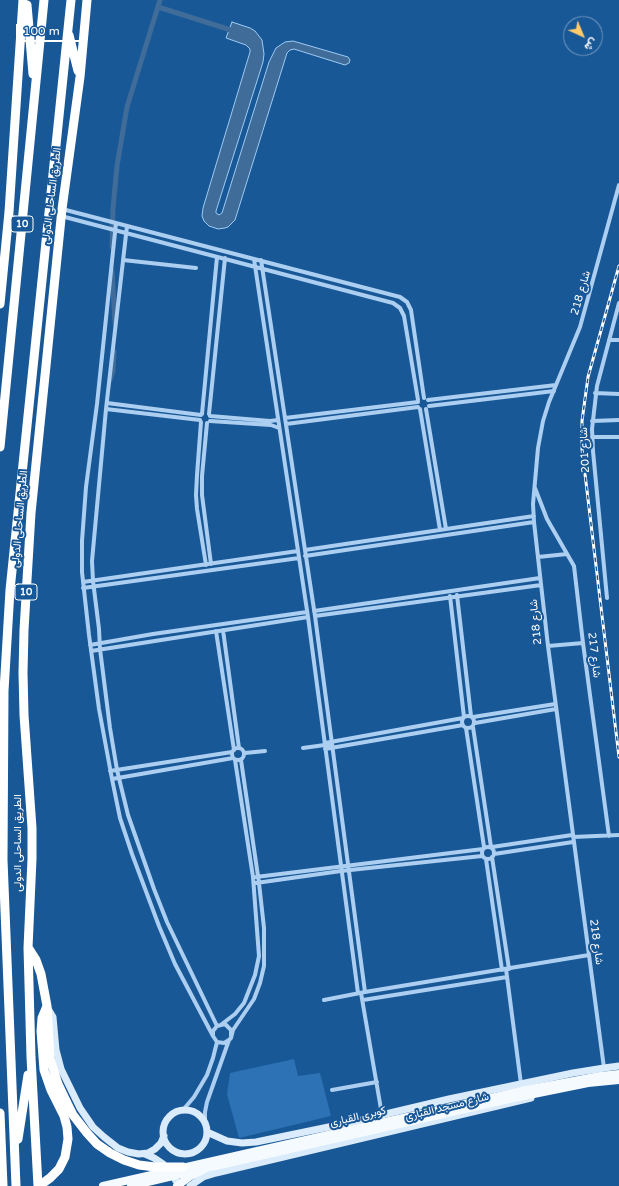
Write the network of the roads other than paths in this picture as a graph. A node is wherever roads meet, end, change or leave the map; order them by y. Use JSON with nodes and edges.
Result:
{"nodes":[{"id":1,"x":22,"y":0,"type":"edge"},
{"id":2,"x":26,"y":0,"type":"edge"},
{"id":3,"x":44,"y":0,"type":"edge"},
{"id":4,"x":71,"y":0,"type":"edge"},
{"id":5,"x":87,"y":0,"type":"edge"},
{"id":6,"x":67,"y":30,"type":"junction"},
{"id":7,"x":80,"y":77,"type":"junction"},
{"id":8,"x":35,"y":98,"type":"junction"},
{"id":9,"x":619,"y":185,"type":"edge"},
{"id":10,"x":61,"y":213,"type":"junction"},
{"id":11,"x":116,"y":223,"type":"junction"},
{"id":12,"x":127,"y":226,"type":"junction"},
{"id":13,"x":116,"y":230,"type":"junction"},
{"id":14,"x":126,"y":233,"type":"junction"},
{"id":15,"x":217,"y":256,"type":"junction"},
{"id":16,"x":224,"y":258,"type":"junction"},
{"id":17,"x":254,"y":258,"type":"junction"},
{"id":18,"x":123,"y":260,"type":"junction"},
{"id":19,"x":261,"y":260,"type":"junction"},
{"id":20,"x":255,"y":266,"type":"junction"},
{"id":21,"x":196,"y":268,"type":"dead end"},
{"id":22,"x":262,"y":268,"type":"junction"},
{"id":23,"x":619,"y":303,"type":"edge"},
{"id":24,"x":0,"y":304,"type":"edge"},
{"id":25,"x":609,"y":340,"type":"junction"},
{"id":26,"x":619,"y":340,"type":"edge"},
{"id":27,"x":556,"y":385,"type":"junction"},
{"id":28,"x":554,"y":391,"type":"junction"},
{"id":29,"x":596,"y":393,"type":"junction"},
{"id":30,"x":619,"y":394,"type":"edge"},
{"id":31,"x":275,"y":397,"type":"junction"},
{"id":32,"x":282,"y":398,"type":"junction"},
{"id":33,"x":426,"y":399,"type":"junction"},
{"id":34,"x":418,"y":401,"type":"junction"},
{"id":35,"x":107,"y":403,"type":"junction"},
{"id":36,"x":428,"y":407,"type":"junction"},
{"id":37,"x":419,"y":408,"type":"junction"},
{"id":38,"x":106,"y":409,"type":"junction"},
{"id":39,"x":202,"y":414,"type":"junction"},
{"id":40,"x":209,"y":415,"type":"junction"},
{"id":41,"x":285,"y":418,"type":"junction"},
{"id":42,"x":278,"y":420,"type":"junction"},
{"id":43,"x":619,"y":420,"type":"edge"},
{"id":44,"x":592,"y":421,"type":"junction"},
{"id":45,"x":201,"y":422,"type":"junction"},
{"id":46,"x":209,"y":422,"type":"junction"},
{"id":47,"x":286,"y":424,"type":"junction"},
{"id":48,"x":280,"y":428,"type":"junction"},
{"id":49,"x":619,"y":437,"type":"edge"},
{"id":50,"x":592,"y":438,"type":"junction"},
{"id":51,"x":0,"y":447,"type":"edge"},
{"id":52,"x":535,"y":485,"type":"junction"},
{"id":53,"x":534,"y":516,"type":"junction"},
{"id":54,"x":534,"y":522,"type":"junction"},
{"id":55,"x":466,"y":526,"type":"junction"},
{"id":56,"x":446,"y":529,"type":"junction"},
{"id":57,"x":440,"y":530,"type":"junction"},
{"id":58,"x":467,"y":532,"type":"junction"},
{"id":59,"x":403,"y":536,"type":"junction"},
{"id":60,"x":404,"y":541,"type":"junction"},
{"id":61,"x":305,"y":550,"type":"junction"},
{"id":62,"x":298,"y":551,"type":"junction"},
{"id":63,"x":567,"y":554,"type":"junction"},
{"id":64,"x":305,"y":556,"type":"junction"},
{"id":65,"x":538,"y":557,"type":"junction"},
{"id":66,"x":299,"y":558,"type":"junction"},
{"id":67,"x":211,"y":564,"type":"junction"},
{"id":68,"x":206,"y":565,"type":"junction"},
{"id":69,"x":540,"y":578,"type":"junction"},
{"id":70,"x":93,"y":581,"type":"junction"},
{"id":71,"x":83,"y":582,"type":"junction"},
{"id":72,"x":541,"y":585,"type":"junction"},
{"id":73,"x":93,"y":587,"type":"junction"},
{"id":74,"x":83,"y":588,"type":"junction"},
{"id":75,"x":456,"y":590,"type":"junction"},
{"id":76,"x":449,"y":591,"type":"junction"},
{"id":77,"x":415,"y":596,"type":"junction"},
{"id":78,"x":457,"y":597,"type":"junction"},
{"id":79,"x":450,"y":598,"type":"junction"},
{"id":80,"x":607,"y":598,"type":"dead end"},
{"id":81,"x":416,"y":602,"type":"junction"},
{"id":82,"x":314,"y":611,"type":"junction"},
{"id":83,"x":307,"y":612,"type":"junction"},
{"id":84,"x":314,"y":616,"type":"junction"},
{"id":85,"x":308,"y":617,"type":"junction"},
{"id":86,"x":223,"y":630,"type":"junction"},
{"id":87,"x":216,"y":631,"type":"junction"},
{"id":88,"x":583,"y":643,"type":"junction"},
{"id":89,"x":100,"y":644,"type":"junction"},
{"id":90,"x":90,"y":645,"type":"junction"},
{"id":91,"x":548,"y":646,"type":"junction"},
{"id":92,"x":100,"y":649,"type":"junction"},
{"id":93,"x":91,"y":651,"type":"junction"},
{"id":94,"x":555,"y":704,"type":"junction"},
{"id":95,"x":556,"y":709,"type":"junction"},
{"id":96,"x":472,"y":717,"type":"junction"},
{"id":97,"x":464,"y":718,"type":"junction"},
{"id":98,"x":474,"y":725,"type":"junction"},
{"id":99,"x":464,"y":726,"type":"junction"},
{"id":100,"x":332,"y":745,"type":"junction"},
{"id":101,"x":325,"y":746,"type":"junction"},
{"id":102,"x":239,"y":748,"type":"junction"},
{"id":103,"x":303,"y":748,"type":"dead end"},
{"id":104,"x":233,"y":751,"type":"junction"},
{"id":105,"x":265,"y":751,"type":"dead end"},
{"id":106,"x":245,"y":753,"type":"junction"},
{"id":107,"x":234,"y":759,"type":"junction"},
{"id":108,"x":241,"y":760,"type":"junction"},
{"id":109,"x":117,"y":770,"type":"junction"},
{"id":110,"x":110,"y":771,"type":"junction"},
{"id":111,"x":119,"y":778,"type":"junction"},
{"id":112,"x":112,"y":779,"type":"junction"},
{"id":113,"x":619,"y":835,"type":"edge"},
{"id":114,"x":573,"y":836,"type":"junction"},
{"id":115,"x":609,"y":836,"type":"junction"},
{"id":116,"x":573,"y":842,"type":"junction"},
{"id":117,"x":491,"y":847,"type":"junction"},
{"id":118,"x":484,"y":848,"type":"junction"},
{"id":119,"x":493,"y":856,"type":"junction"},
{"id":120,"x":484,"y":857,"type":"junction"},
{"id":121,"x":348,"y":864,"type":"junction"},
{"id":122,"x":340,"y":866,"type":"junction"},
{"id":123,"x":348,"y":870,"type":"junction"},
{"id":124,"x":341,"y":871,"type":"junction"},
{"id":125,"x":255,"y":877,"type":"junction"},
{"id":126,"x":259,"y":883,"type":"junction"},
{"id":127,"x":253,"y":884,"type":"junction"},
{"id":128,"x":28,"y":948,"type":"junction"},
{"id":129,"x":589,"y":955,"type":"junction"},
{"id":130,"x":184,"y":959,"type":"junction"},
{"id":131,"x":175,"y":964,"type":"junction"},
{"id":132,"x":506,"y":969,"type":"junction"},
{"id":133,"x":507,"y":976,"type":"junction"},
{"id":134,"x":361,"y":993,"type":"junction"},
{"id":135,"x":324,"y":1000,"type":"dead end"},
{"id":136,"x":363,"y":1000,"type":"junction"},
{"id":137,"x":47,"y":1006,"type":"junction"},
{"id":138,"x":220,"y":1025,"type":"junction"},
{"id":139,"x":213,"y":1036,"type":"junction"},
{"id":140,"x":230,"y":1038,"type":"junction"},
{"id":141,"x":217,"y":1042,"type":"junction"},
{"id":142,"x":31,"y":1057,"type":"junction"},
{"id":143,"x":619,"y":1066,"type":"edge"},
{"id":144,"x":604,"y":1068,"type":"junction"},
{"id":145,"x":619,"y":1074,"type":"edge"},
{"id":146,"x":619,"y":1080,"type":"edge"},
{"id":147,"x":377,"y":1082,"type":"junction"},
{"id":148,"x":619,"y":1083,"type":"edge"},
{"id":149,"x":521,"y":1084,"type":"junction"},
{"id":150,"x":332,"y":1090,"type":"dead end"},
{"id":151,"x":63,"y":1104,"type":"junction"},
{"id":152,"x":183,"y":1110,"type":"junction"},
{"id":153,"x":0,"y":1113,"type":"edge"},
{"id":154,"x":382,"y":1115,"type":"junction"},
{"id":155,"x":205,"y":1123,"type":"junction"},
{"id":156,"x":207,"y":1132,"type":"junction"},
{"id":157,"x":164,"y":1136,"type":"junction"},
{"id":158,"x":145,"y":1154,"type":"junction"},
{"id":159,"x":186,"y":1154,"type":"junction"},
{"id":160,"x":14,"y":1158,"type":"junction"},
{"id":161,"x":183,"y":1168,"type":"junction"},
{"id":162,"x":208,"y":1168,"type":"junction"},
{"id":163,"x":176,"y":1184,"type":"edge"},
{"id":164,"x":3,"y":1186,"type":"edge"},
{"id":165,"x":16,"y":1186,"type":"edge"},
{"id":166,"x":38,"y":1186,"type":"edge"},
{"id":167,"x":103,"y":1186,"type":"edge"},
{"id":168,"x":131,"y":1186,"type":"edge"},
{"id":169,"x":190,"y":1186,"type":"edge"}],
"edges":[{"from":1,"to":24,"type":"highway","number":"10"},
{"from":2,"to":8,"type":"highway"},
{"from":3,"to":8,"type":"highway","number":"10"},
{"from":4,"to":6,"type":"highway","name":"الطريق الساحلى الدولى","number":"10"},
{"from":5,"to":7,"type":"highway","name":"الطريق الساحلى الدولى","number":"10"},
{"from":6,"to":7,"type":"highway"},
{"from":6,"to":160,"type":"highway","name":"الطريق الساحلى الدولى","number":"10"},
{"from":7,"to":10,"type":"highway","name":"الطريق الساحلى الدولى","number":"10"},
{"from":8,"to":51,"type":"highway","number":"10"},
{"from":9,"to":27,"type":"street","name":"شارع 218"},
{"from":10,"to":11,"type":"street"},
{"from":10,"to":13,"type":"street"},
{"from":10,"to":128,"type":"highway","name":"الطريق الساحلى الدولى","number":"10"},
{"from":11,"to":12,"type":"street"},
{"from":11,"to":13,"type":"street"},
{"from":12,"to":14,"type":"street"},
{"from":12,"to":17,"type":"street"},
{"from":13,"to":14,"type":"street"},
{"from":13,"to":71,"type":"street"},
{"from":14,"to":15,"type":"street"},
{"from":14,"to":18,"type":"street"},
{"from":15,"to":16,"type":"street"},
{"from":15,"to":39,"type":"street"},
{"from":16,"to":20,"type":"street"},
{"from":16,"to":40,"type":"street"},
{"from":17,"to":19,"type":"street"},
{"from":17,"to":20,"type":"street"},
{"from":18,"to":21,"type":"street"},
{"from":18,"to":35,"type":"street"},
{"from":19,"to":22,"type":"street"},
{"from":19,"to":33,"type":"street"},
{"from":20,"to":22,"type":"street"},
{"from":20,"to":31,"type":"street"},
{"from":22,"to":32,"type":"street"},
{"from":22,"to":34,"type":"street"},
{"from":23,"to":25,"type":"street","name":"شارع 201"},
{"from":25,"to":26,"type":"street"},
{"from":25,"to":29,"type":"street","name":"شارع 201"},
{"from":27,"to":28,"type":"street","name":"شارع 218"},
{"from":27,"to":33,"type":"street"},
{"from":28,"to":36,"type":"street"},
{"from":28,"to":52,"type":"street","name":"شارع 218"},
{"from":29,"to":30,"type":"street"},
{"from":29,"to":44,"type":"street","name":"شارع 201"},
{"from":31,"to":32,"type":"street"},
{"from":31,"to":42,"type":"street"},
{"from":32,"to":41,"type":"street"},
{"from":33,"to":34,"type":"street"},
{"from":33,"to":36,"type":"street"},
{"from":34,"to":37,"type":"street"},
{"from":34,"to":41,"type":"street"},
{"from":35,"to":38,"type":"street"},
{"from":35,"to":39,"type":"street"},
{"from":36,"to":37,"type":"street"},
{"from":36,"to":56,"type":"street"},
{"from":37,"to":47,"type":"street"},
{"from":37,"to":57,"type":"street"},
{"from":38,"to":45,"type":"street"},
{"from":38,"to":70,"type":"street"},
{"from":39,"to":40,"type":"street"},
{"from":39,"to":45,"type":"street"},
{"from":40,"to":42,"type":"street"},
{"from":40,"to":46,"type":"street"},
{"from":41,"to":47,"type":"street"},
{"from":42,"to":48,"type":"street"},
{"from":43,"to":44,"type":"street"},
{"from":44,"to":50,"type":"street","name":"شارع 201"},
{"from":45,"to":46,"type":"street"},
{"from":45,"to":68,"type":"street"},
{"from":46,"to":48,"type":"street"},
{"from":46,"to":67,"type":"street"},
{"from":47,"to":61,"type":"street"},
{"from":48,"to":62,"type":"street"},
{"from":49,"to":50,"type":"street"},
{"from":50,"to":80,"type":"street","name":"شارع 201"},
{"from":52,"to":53,"type":"street","name":"شارع 218"},
{"from":52,"to":63,"type":"street","name":"شارع 217"},
{"from":53,"to":54,"type":"street","name":"شارع 218"},
{"from":53,"to":55,"type":"street"},
{"from":54,"to":58,"type":"street"},
{"from":54,"to":65,"type":"street","name":"شارع 218"},
{"from":55,"to":56,"type":"street"},
{"from":55,"to":58,"type":"street"},
{"from":56,"to":57,"type":"street"},
{"from":57,"to":59,"type":"street"},
{"from":58,"to":60,"type":"street"},
{"from":59,"to":60,"type":"street"},
{"from":59,"to":61,"type":"street"},
{"from":60,"to":64,"type":"street"},
{"from":61,"to":64,"type":"street"},
{"from":62,"to":66,"type":"street"},
{"from":62,"to":67,"type":"street"},
{"from":63,"to":65,"type":"street"},
{"from":63,"to":88,"type":"street","name":"شارع 217"},
{"from":64,"to":82,"type":"street"},
{"from":65,"to":69,"type":"street","name":"شارع 218"},
{"from":66,"to":73,"type":"street"},
{"from":66,"to":83,"type":"street"},
{"from":67,"to":68,"type":"street"},
{"from":68,"to":70,"type":"street"},
{"from":69,"to":72,"type":"street","name":"شارع 218"},
{"from":69,"to":75,"type":"street"},
{"from":70,"to":71,"type":"street"},
{"from":70,"to":73,"type":"street"},
{"from":71,"to":74,"type":"street"},
{"from":72,"to":78,"type":"street"},
{"from":72,"to":91,"type":"street","name":"شارع 218"},
{"from":73,"to":74,"type":"street"},
{"from":73,"to":89,"type":"street"},
{"from":74,"to":90,"type":"street"},
{"from":75,"to":76,"type":"street"},
{"from":75,"to":78,"type":"street"},
{"from":76,"to":77,"type":"street"},
{"from":76,"to":79,"type":"street"},
{"from":77,"to":81,"type":"street"},
{"from":77,"to":82,"type":"street"},
{"from":78,"to":79,"type":"street"},
{"from":78,"to":96,"type":"street"},
{"from":79,"to":81,"type":"street"},
{"from":79,"to":97,"type":"street"},
{"from":81,"to":84,"type":"street"},
{"from":82,"to":84,"type":"street"},
{"from":83,"to":85,"type":"street"},
{"from":83,"to":89,"type":"street"},
{"from":84,"to":100,"type":"street"},
{"from":85,"to":86,"type":"street"},
{"from":85,"to":101,"type":"street"},
{"from":86,"to":87,"type":"street"},
{"from":86,"to":102,"type":"street"},
{"from":87,"to":92,"type":"street"},
{"from":87,"to":104,"type":"street"},
{"from":88,"to":91,"type":"street"},
{"from":88,"to":115,"type":"street","name":"شارع 217"},
{"from":89,"to":90,"type":"street"},
{"from":89,"to":92,"type":"street"},
{"from":90,"to":93,"type":"street"},
{"from":91,"to":94,"type":"street","name":"شارع 218"},
{"from":92,"to":93,"type":"street"},
{"from":92,"to":109,"type":"street"},
{"from":93,"to":110,"type":"street"},
{"from":94,"to":95,"type":"street","name":"شارع 218"},
{"from":94,"to":96,"type":"street"},
{"from":95,"to":98,"type":"street"},
{"from":95,"to":114,"type":"street","name":"شارع 218"},
{"from":96,"to":97,"type":"street"},
{"from":96,"to":98,"type":"street"},
{"from":97,"to":99,"type":"street"},
{"from":97,"to":100,"type":"street"},
{"from":98,"to":99,"type":"street"},
{"from":98,"to":117,"type":"street"},
{"from":99,"to":100,"type":"street"},
{"from":99,"to":118,"type":"street"},
{"from":100,"to":101,"type":"street"},
{"from":100,"to":101,"type":"street"},
{"from":100,"to":121,"type":"street"},
{"from":101,"to":103,"type":"street"},
{"from":101,"to":122,"type":"street"},
{"from":102,"to":104,"type":"street"},
{"from":102,"to":106,"type":"street"},
{"from":104,"to":107,"type":"street"},
{"from":104,"to":109,"type":"street"},
{"from":105,"to":106,"type":"street"},
{"from":106,"to":108,"type":"street"},
{"from":107,"to":108,"type":"street"},
{"from":107,"to":111,"type":"street"},
{"from":107,"to":125,"type":"street"},
{"from":108,"to":125,"type":"street"},
{"from":109,"to":110,"type":"street"},
{"from":109,"to":111,"type":"street"},
{"from":110,"to":112,"type":"street"},
{"from":111,"to":112,"type":"street"},
{"from":111,"to":130,"type":"street"},
{"from":112,"to":131,"type":"street"},
{"from":113,"to":115,"type":"street"},
{"from":114,"to":115,"type":"street"},
{"from":114,"to":116,"type":"street","name":"شارع 218"},
{"from":114,"to":117,"type":"street"},
{"from":116,"to":119,"type":"street"},
{"from":116,"to":129,"type":"street","name":"شارع 218"},
{"from":117,"to":118,"type":"street"},
{"from":117,"to":119,"type":"street"},
{"from":118,"to":120,"type":"street"},
{"from":118,"to":121,"type":"street"},
{"from":119,"to":120,"type":"street"},
{"from":119,"to":132,"type":"street"},
{"from":120,"to":123,"type":"street"},
{"from":120,"to":132,"type":"street"},
{"from":121,"to":122,"type":"street"},
{"from":121,"to":123,"type":"street"},
{"from":122,"to":124,"type":"street"},
{"from":122,"to":125,"type":"street"},
{"from":123,"to":124,"type":"street"},
{"from":123,"to":134,"type":"street"},
{"from":124,"to":126,"type":"street"},
{"from":124,"to":134,"type":"street"},
{"from":125,"to":126,"type":"street"},
{"from":125,"to":127,"type":"street"},
{"from":126,"to":127,"type":"street"},
{"from":126,"to":140,"type":"street"},
{"from":127,"to":138,"type":"street"},
{"from":128,"to":137,"type":"highway"},
{"from":128,"to":142,"type":"highway","name":"الطريق الساحلى الدولى","number":"10"},
{"from":129,"to":132,"type":"street"},
{"from":129,"to":144,"type":"street","name":"شارع 218"},
{"from":130,"to":131,"type":"street"},
{"from":130,"to":138,"type":"street"},
{"from":131,"to":139,"type":"street"},
{"from":132,"to":133,"type":"street"},
{"from":132,"to":134,"type":"street"},
{"from":133,"to":136,"type":"street"},
{"from":133,"to":149,"type":"street"},
{"from":134,"to":135,"type":"street"},
{"from":134,"to":136,"type":"street"},
{"from":136,"to":147,"type":"street"},
{"from":137,"to":151,"type":"highway"},
{"from":137,"to":158,"type":"street"},
{"from":138,"to":139,"type":"street"},
{"from":138,"to":140,"type":"street"},
{"from":139,"to":141,"type":"street"},
{"from":140,"to":141,"type":"street"},
{"from":140,"to":155,"type":"street"},
{"from":141,"to":152,"type":"street"},
{"from":142,"to":160,"type":"highway"},
{"from":142,"to":166,"type":"highway","name":"الطريق الساحلى الدولى","number":"10"},
{"from":143,"to":144,"type":"street","name":"شارع مسجد القبارى"},
{"from":144,"to":149,"type":"street","name":"شارع مسجد القبارى"},
{"from":145,"to":161,"type":"main road","name":"كوبرى القبارى","bridge":true},
{"from":146,"to":162,"type":"main road","name":"كوبرى القبارى"},
{"from":147,"to":150,"type":"street"},
{"from":147,"to":154,"type":"street"},
{"from":148,"to":169,"type":"street","name":"شارع مسجد القبارى"},
{"from":149,"to":154,"type":"street","name":"شارع مسجد القبارى"},
{"from":151,"to":161,"type":"highway","bridge":true},
{"from":151,"to":166,"type":"highway"},
{"from":152,"to":155,"type":"street"},
{"from":152,"to":157,"type":"street"},
{"from":153,"to":164,"type":"highway"},
{"from":154,"to":156,"type":"street","name":"شارع مسجد القبارى"},
{"from":155,"to":156,"type":"street"},
{"from":156,"to":159,"type":"street"},
{"from":157,"to":158,"type":"street"},
{"from":157,"to":159,"type":"street"},
{"from":158,"to":163,"type":"street"},
{"from":159,"to":163,"type":"street"},
{"from":160,"to":165,"type":"highway","name":"الطريق الساحلى الدولى","number":"10"},
{"from":161,"to":167,"type":"main road","name":"كوبرى القبارى","bridge":true},
{"from":162,"to":163,"type":"main road","bridge":true},
{"from":162,"to":168,"type":"main road","name":"كوبرى القبارى","bridge":true}]}
